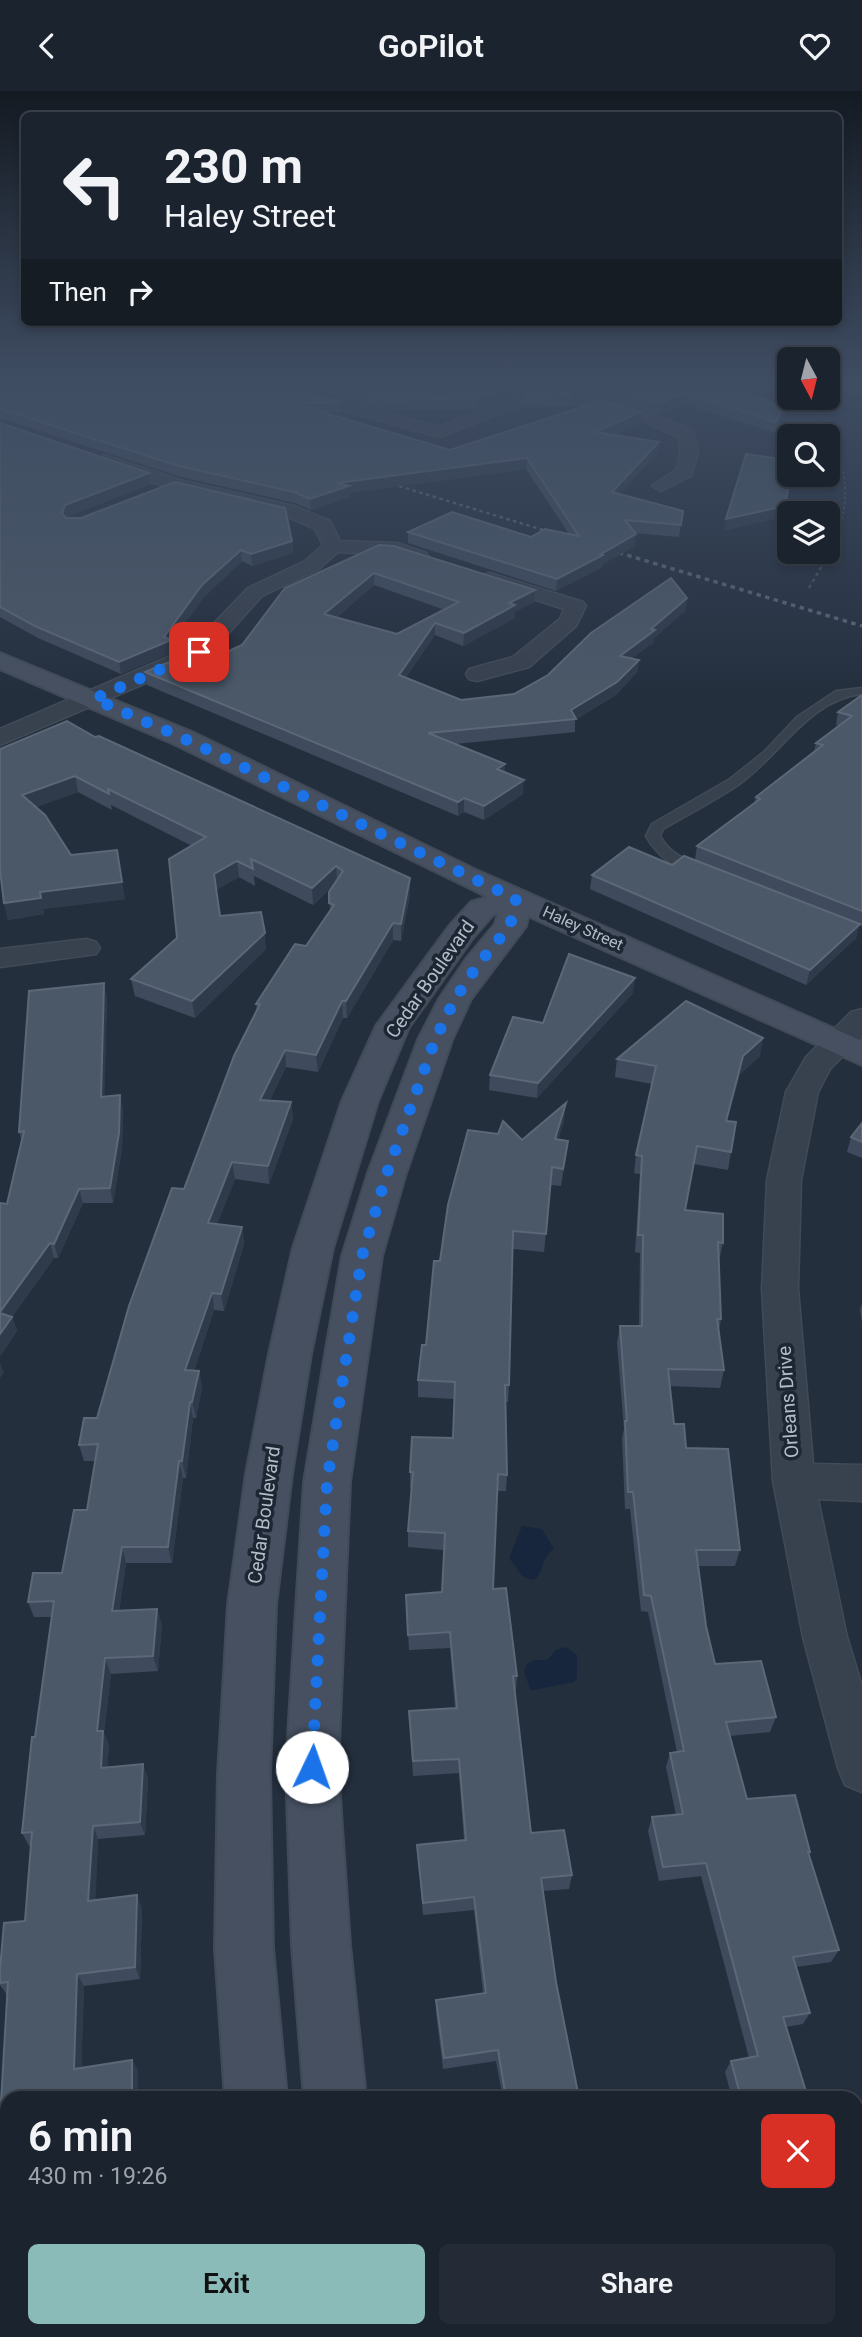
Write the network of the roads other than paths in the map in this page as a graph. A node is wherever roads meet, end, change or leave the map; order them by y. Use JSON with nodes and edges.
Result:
{"nodes":[{"id":1,"x":171,"y":486,"type":"edge"},
{"id":2,"x":183,"y":486,"type":"edge"},
{"id":3,"x":153,"y":493,"type":"edge"},
{"id":4,"x":333,"y":546,"type":"junction"},
{"id":5,"x":435,"y":562,"type":"edge"},
{"id":6,"x":474,"y":574,"type":"edge"},
{"id":7,"x":0,"y":660,"type":"edge"},
{"id":8,"x":477,"y":674,"type":"dead end"},
{"id":9,"x":862,"y":691,"type":"edge"},
{"id":10,"x":94,"y":699,"type":"junction"},
{"id":11,"x":0,"y":738,"type":"edge"},
{"id":12,"x":706,"y":872,"type":"edge"},
{"id":13,"x":516,"y":899,"type":"junction"},
{"id":14,"x":86,"y":948,"type":"dead end"},
{"id":15,"x":0,"y":958,"type":"edge"},
{"id":16,"x":854,"y":1039,"type":"edge"},
{"id":17,"x":794,"y":1481,"type":"junction"},
{"id":18,"x":862,"y":1483,"type":"edge"},
{"id":19,"x":862,"y":1768,"type":"edge"},
{"id":20,"x":255,"y":2091,"type":"edge"},
{"id":21,"x":334,"y":2091,"type":"edge"}],
"edges":[{"from":1,"to":3,"type":"street"},
{"from":2,"to":4,"type":"street"},
{"from":4,"to":5,"type":"street"},
{"from":4,"to":10,"type":"street"},
{"from":6,"to":8,"type":"street"},
{"from":7,"to":10,"type":"street","name":"Haley Street"},
{"from":9,"to":12,"type":"lane"},
{"from":10,"to":11,"type":"street"},
{"from":10,"to":13,"type":"street","name":"Haley Street"},
{"from":13,"to":16,"type":"street","name":"Haley Street"},
{"from":13,"to":20,"type":"street","name":"Cedar Boulevard"},
{"from":13,"to":21,"type":"street","name":"Cedar Boulevard"},
{"from":14,"to":15,"type":"street"},
{"from":16,"to":17,"type":"street","name":"Orleans Drive"},
{"from":17,"to":18,"type":"street"},
{"from":17,"to":19,"type":"street","name":"Orleans Drive"}]}
